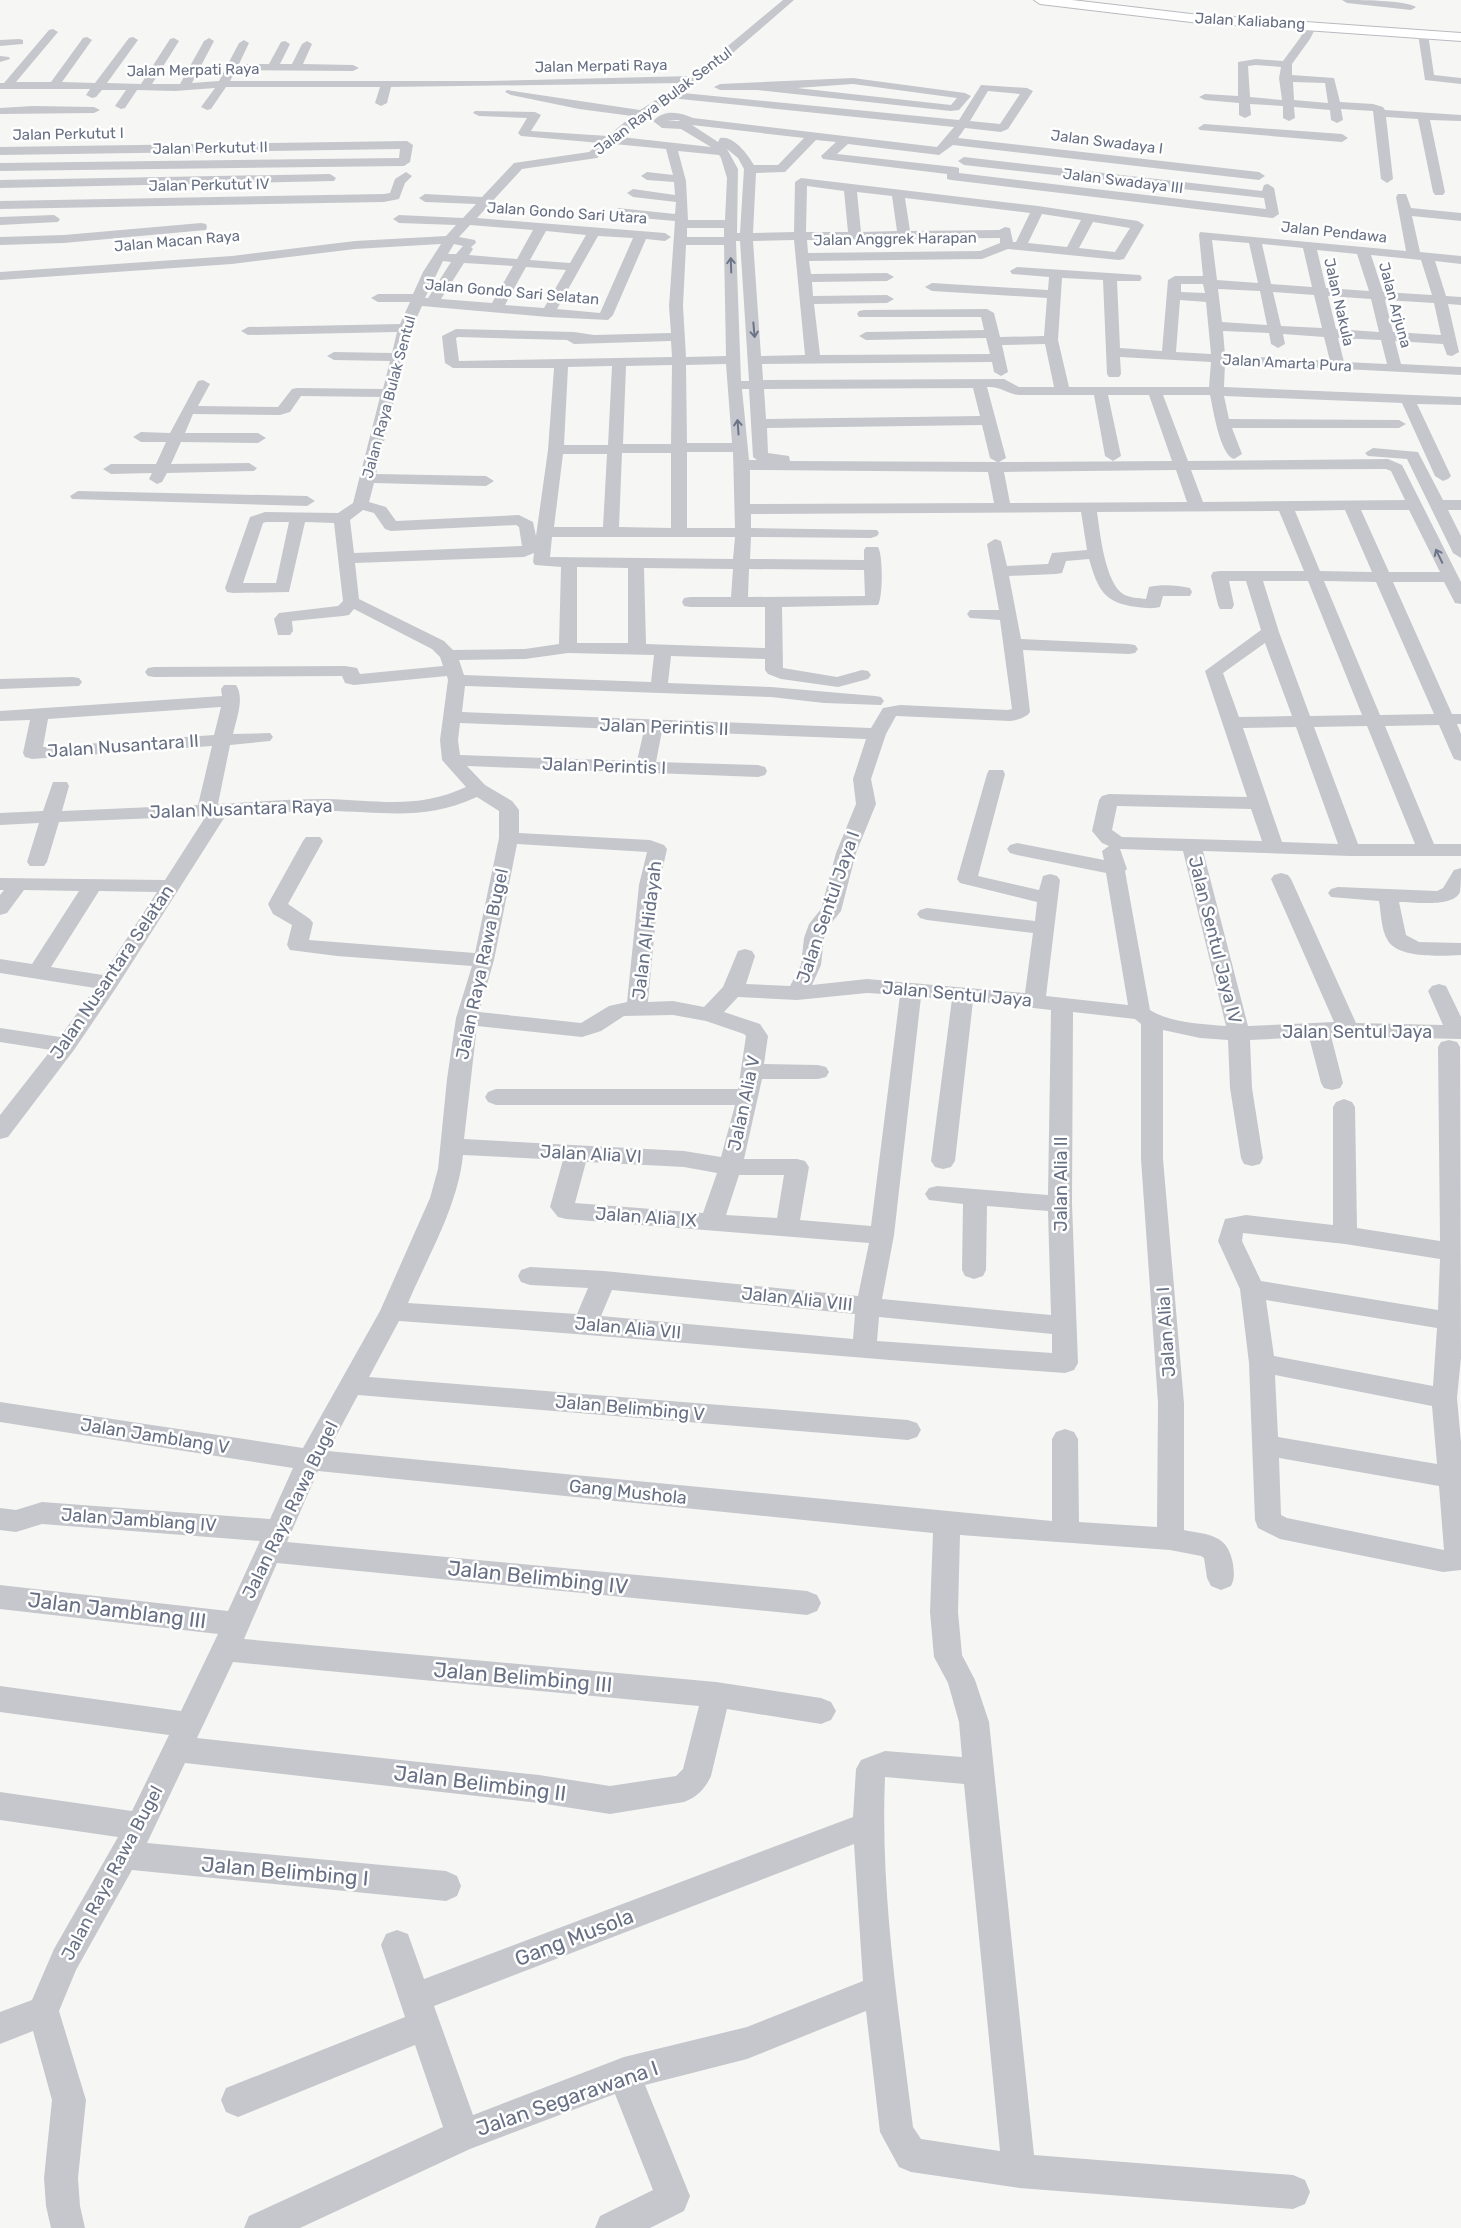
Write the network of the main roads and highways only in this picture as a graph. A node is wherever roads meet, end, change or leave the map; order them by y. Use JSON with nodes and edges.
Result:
{"nodes":[{"id":1,"x":1040,"y":0,"type":"edge"},
{"id":2,"x":1091,"y":3,"type":"edge"},
{"id":3,"x":1410,"y":16,"type":"edge"},
{"id":4,"x":1461,"y":37,"type":"edge"}],
"edges":[{"from":1,"to":2,"type":"main road","name":"Jalan Kaliabang"},
{"from":2,"to":3,"type":"main road","name":"Jalan Kaliabang"},
{"from":3,"to":4,"type":"main road","name":"Jalan Kaliabang"}]}
